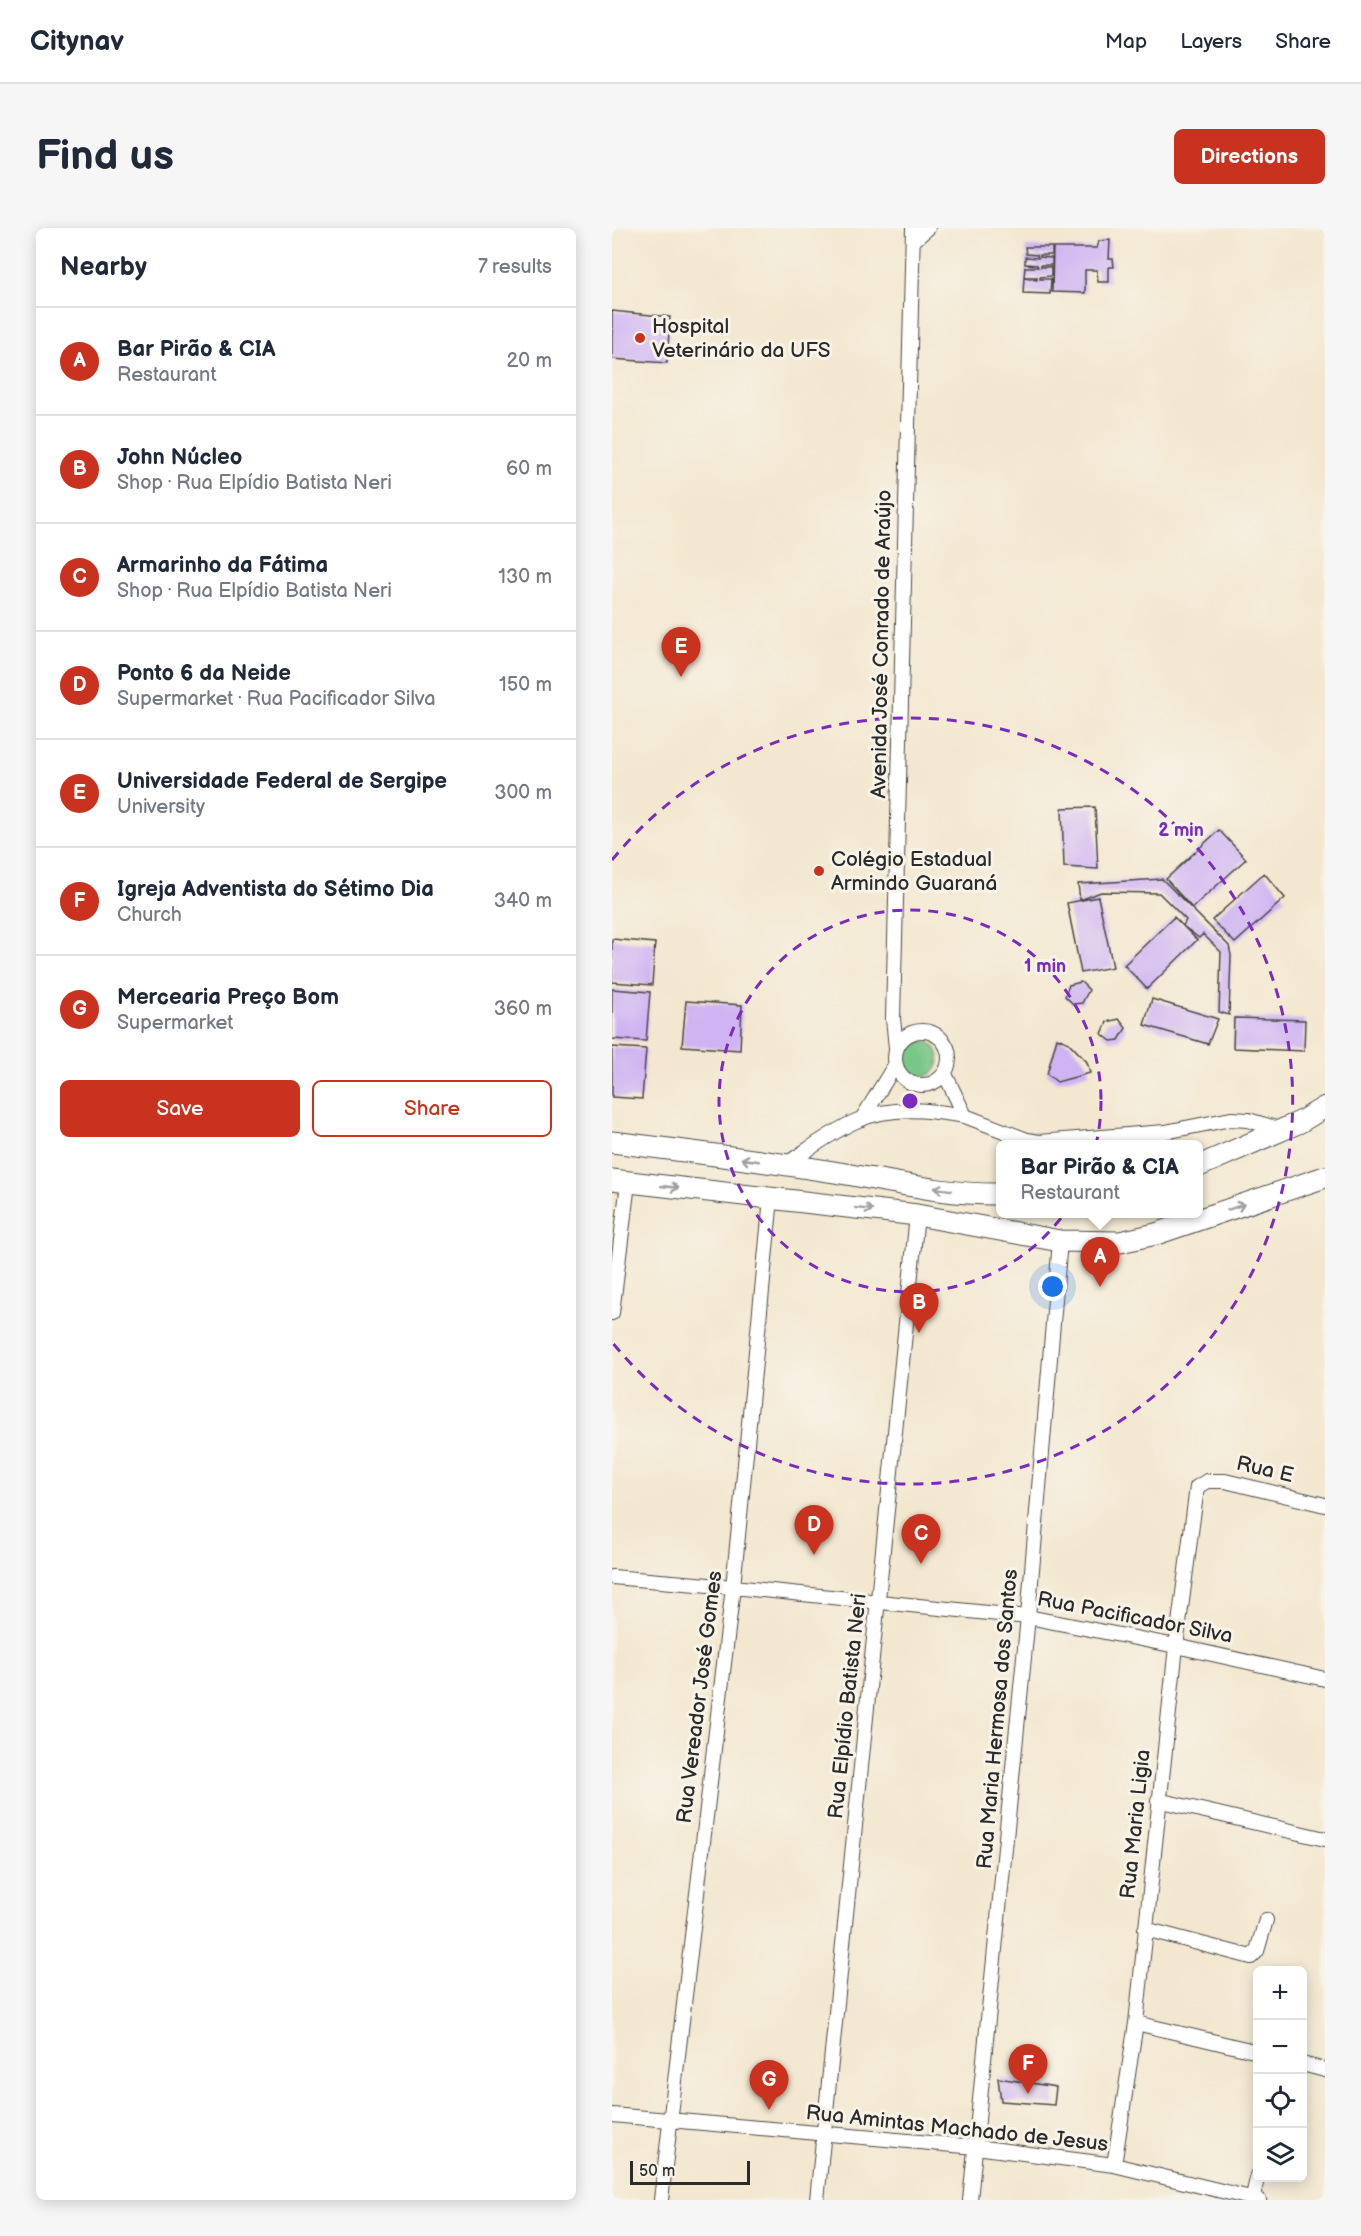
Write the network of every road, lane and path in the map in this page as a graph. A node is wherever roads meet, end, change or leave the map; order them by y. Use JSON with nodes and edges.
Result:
{"nodes":[{"id":1,"x":928,"y":228,"type":"edge"},
{"id":2,"x":913,"y":234,"type":"edge"},
{"id":3,"x":896,"y":1048,"type":"junction"},
{"id":4,"x":895,"y":1065,"type":"junction"},
{"id":5,"x":945,"y":1074,"type":"junction"},
{"id":6,"x":1325,"y":1107,"type":"edge"},
{"id":7,"x":965,"y":1116,"type":"junction"},
{"id":8,"x":862,"y":1119,"type":"junction"},
{"id":9,"x":1282,"y":1130,"type":"junction"},
{"id":10,"x":1027,"y":1140,"type":"edge"},
{"id":11,"x":1064,"y":1140,"type":"edge"},
{"id":12,"x":612,"y":1142,"type":"edge"},
{"id":13,"x":1203,"y":1164,"type":"edge"},
{"id":14,"x":785,"y":1165,"type":"junction"},
{"id":15,"x":1325,"y":1177,"type":"edge"},
{"id":16,"x":617,"y":1183,"type":"edge"},
{"id":17,"x":996,"y":1194,"type":"edge"},
{"id":18,"x":771,"y":1198,"type":"junction"},
{"id":19,"x":917,"y":1215,"type":"junction"},
{"id":20,"x":1202,"y":1218,"type":"edge"},
{"id":21,"x":1203,"y":1218,"type":"edge"},
{"id":22,"x":1060,"y":1241,"type":"junction"},
{"id":23,"x":612,"y":1313,"type":"edge"},
{"id":24,"x":1197,"y":1486,"type":"joint"},
{"id":25,"x":1325,"y":1505,"type":"edge"},
{"id":26,"x":612,"y":1577,"type":"edge"},
{"id":27,"x":733,"y":1587,"type":"junction"},
{"id":28,"x":879,"y":1601,"type":"junction"},
{"id":29,"x":1028,"y":1617,"type":"junction"},
{"id":30,"x":1176,"y":1646,"type":"junction"},
{"id":31,"x":1325,"y":1679,"type":"edge"},
{"id":32,"x":1158,"y":1800,"type":"junction"},
{"id":33,"x":1325,"y":1839,"type":"edge"},
{"id":34,"x":1266,"y":1920,"type":"dead end"},
{"id":35,"x":1145,"y":1929,"type":"junction"},
{"id":36,"x":1136,"y":2024,"type":"junction"},
{"id":37,"x":1253,"y":2051,"type":"edge"},
{"id":38,"x":1307,"y":2065,"type":"edge"},
{"id":39,"x":1325,"y":2070,"type":"edge"},
{"id":40,"x":612,"y":2115,"type":"edge"},
{"id":41,"x":671,"y":2121,"type":"junction"},
{"id":42,"x":823,"y":2135,"type":"junction"},
{"id":43,"x":976,"y":2147,"type":"junction"},
{"id":44,"x":1114,"y":2165,"type":"junction"},
{"id":45,"x":1256,"y":2182,"type":"edge"},
{"id":46,"x":660,"y":2197,"type":"edge"},
{"id":47,"x":817,"y":2200,"type":"edge"},
{"id":48,"x":970,"y":2200,"type":"edge"},
{"id":49,"x":1254,"y":2200,"type":"edge"}],
"edges":[{"from":1,"to":2,"type":"street","name":"Avenida José Conrado de Araújo"},
{"from":2,"to":3,"type":"street","name":"Avenida José Conrado de Araújo"},
{"from":3,"to":4,"type":"street"},
{"from":3,"to":5,"type":"street"},
{"from":4,"to":5,"type":"street"},
{"from":4,"to":8,"type":"street"},
{"from":5,"to":7,"type":"street"},
{"from":6,"to":9,"type":"main road"},
{"from":7,"to":8,"type":"street"},
{"from":7,"to":10,"type":"street"},
{"from":8,"to":14,"type":"street"},
{"from":9,"to":11,"type":"street"},
{"from":9,"to":13,"type":"main road"},
{"from":14,"to":12,"type":"main road","one_way":true},
{"from":17,"to":14,"type":"main road","one_way":true},
{"from":21,"to":15,"type":"main road","one_way":true},
{"from":16,"to":18,"type":"main road","one_way":true},
{"from":16,"to":23,"type":"street"},
{"from":18,"to":19,"type":"main road","one_way":true},
{"from":18,"to":27,"type":"street","name":"Rua Vereador José Gomes"},
{"from":19,"to":22,"type":"main road"},
{"from":19,"to":28,"type":"street","name":"Rua Elpídio Batista Neri"},
{"from":22,"to":20,"type":"main road","one_way":true},
{"from":22,"to":29,"type":"street","name":"Rua Maria Hermosa dos Santos"},
{"from":24,"to":25,"type":"street","name":"Rua E"},
{"from":24,"to":30,"type":"street","name":"Rua Maria Ligia"},
{"from":26,"to":27,"type":"street","name":"Rua Pacificador Silva"},
{"from":27,"to":28,"type":"street","name":"Rua Pacificador Silva"},
{"from":27,"to":41,"type":"street","name":"Rua Vereador José Gomes"},
{"from":28,"to":29,"type":"street","name":"Rua Pacificador Silva"},
{"from":28,"to":42,"type":"street","name":"Rua Elpídio Batista Neri"},
{"from":29,"to":30,"type":"street","name":"Rua Pacificador Silva"},
{"from":29,"to":43,"type":"street","name":"Rua Maria Hermosa dos Santos"},
{"from":30,"to":31,"type":"street","name":"Rua Pacificador Silva"},
{"from":30,"to":32,"type":"street","name":"Rua Maria Ligia"},
{"from":32,"to":33,"type":"street"},
{"from":32,"to":35,"type":"street","name":"Rua Maria Ligia"},
{"from":34,"to":35,"type":"street"},
{"from":35,"to":36,"type":"street","name":"Rua Maria Ligia"},
{"from":36,"to":37,"type":"street"},
{"from":36,"to":44,"type":"street","name":"Rua Maria Ligia"},
{"from":38,"to":39,"type":"street"},
{"from":40,"to":41,"type":"street","name":"Rua Amintas Machado de Jesus"},
{"from":41,"to":42,"type":"street","name":"Rua Amintas Machado de Jesus"},
{"from":41,"to":46,"type":"street","name":"Rua Vereador José Gomes"},
{"from":42,"to":43,"type":"street","name":"Rua Amintas Machado de Jesus"},
{"from":42,"to":47,"type":"street","name":"Rua Elpídio Batista Neri"},
{"from":43,"to":44,"type":"street","name":"Rua Amintas Machado de Jesus"},
{"from":43,"to":48,"type":"street","name":"Rua Maria Hermosa dos Santos"},
{"from":44,"to":49,"type":"street","name":"Rua Amintas Machado de Jesus"},
{"from":45,"to":49,"type":"street"}]}
